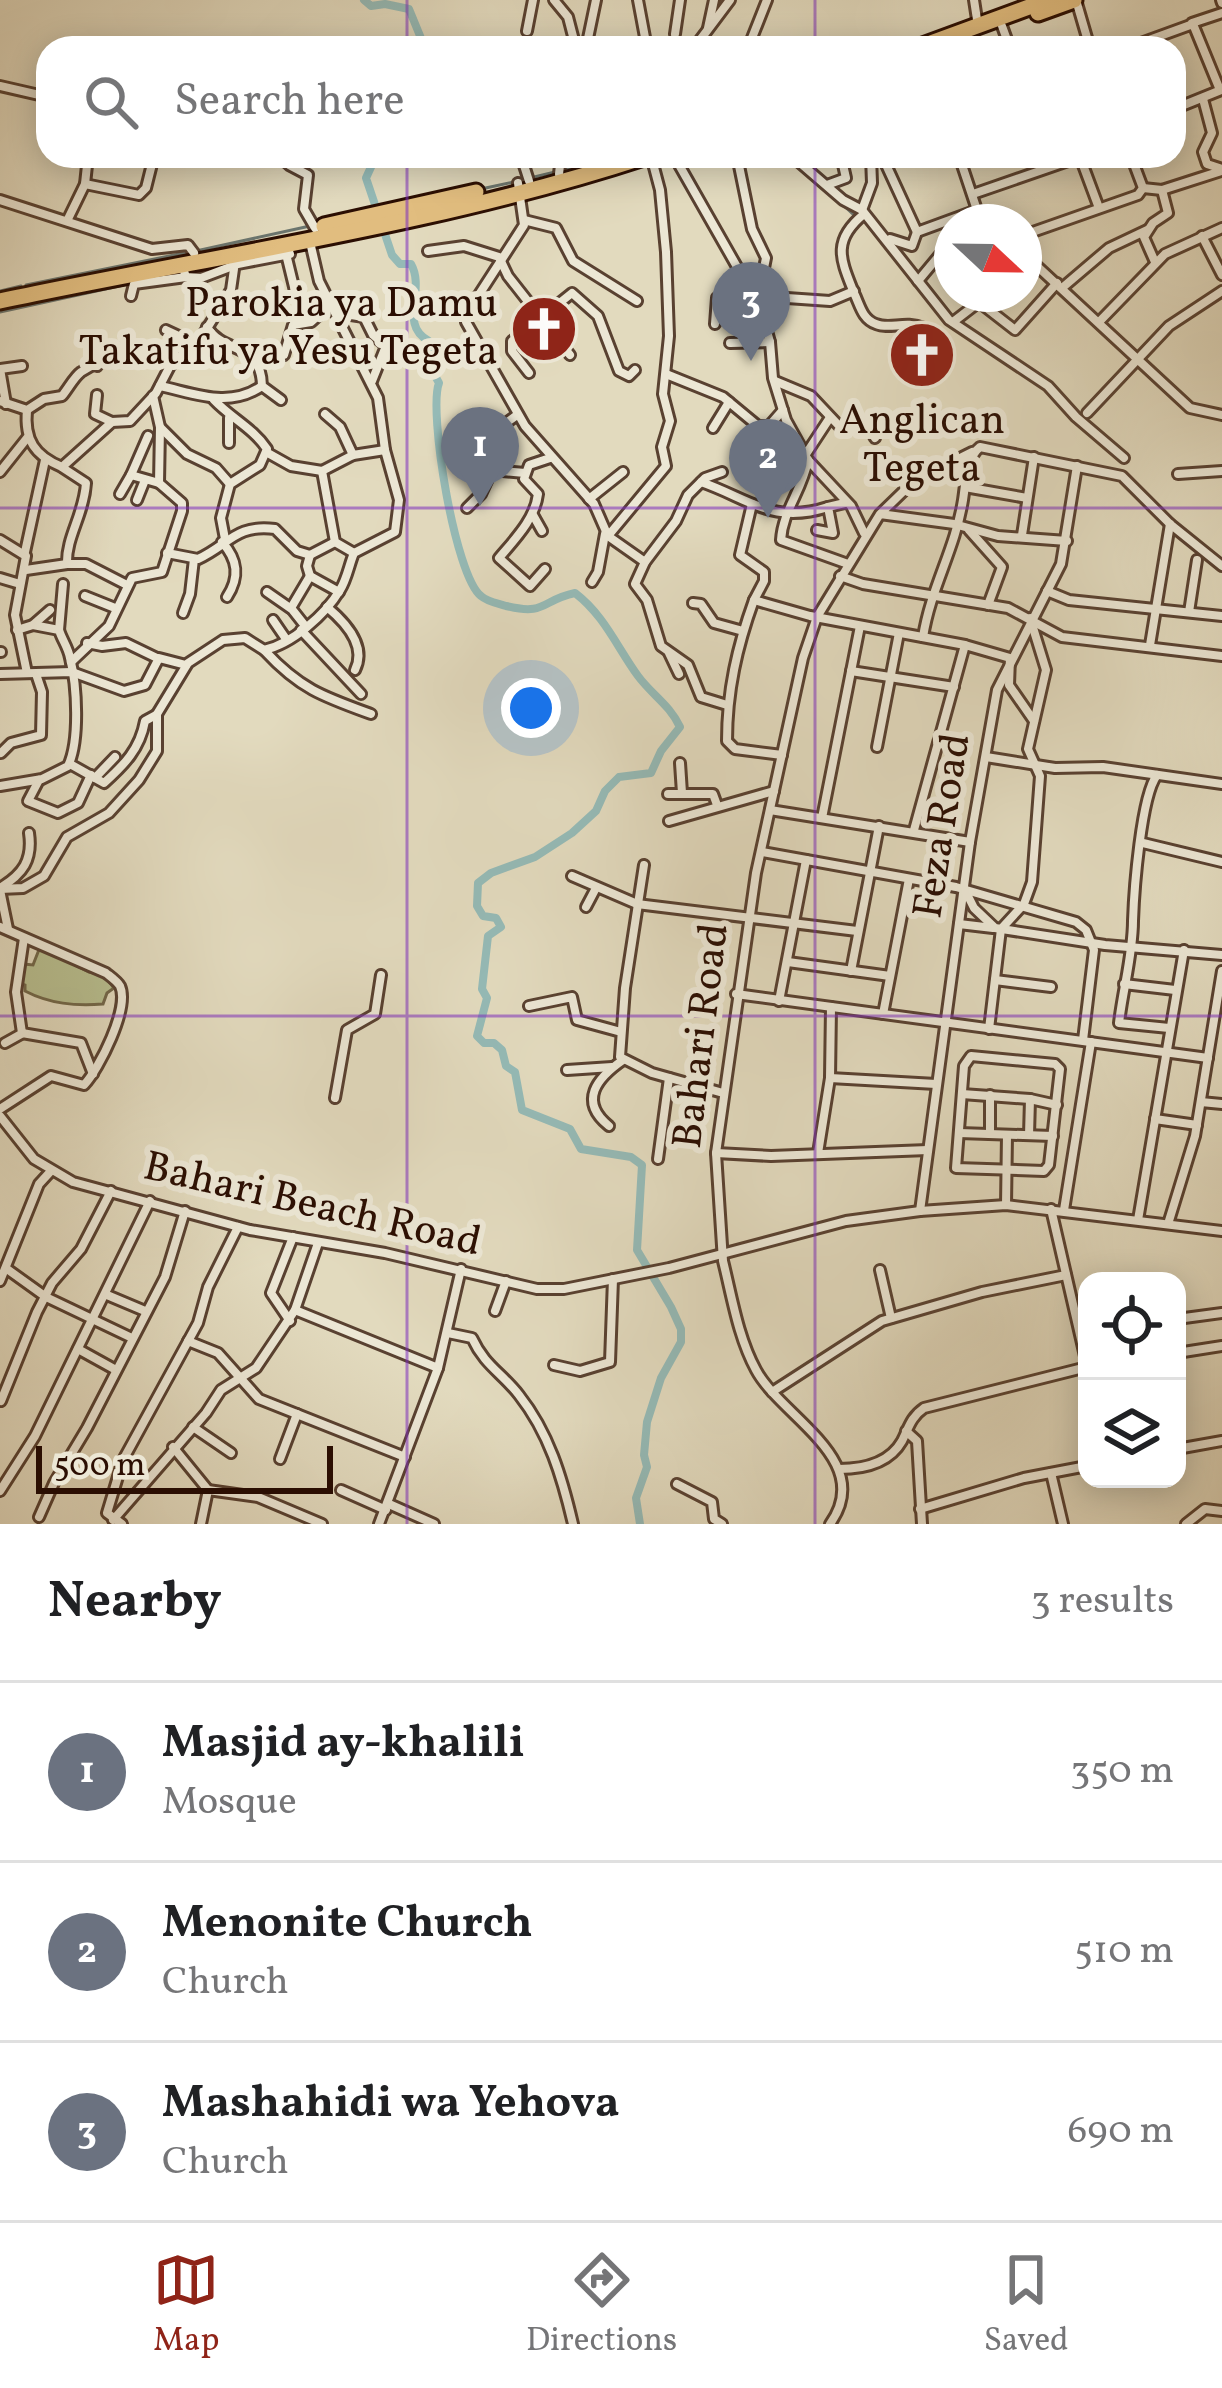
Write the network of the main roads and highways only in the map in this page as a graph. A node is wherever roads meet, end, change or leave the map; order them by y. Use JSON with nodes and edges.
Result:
{"nodes":[{"id":1,"x":1048,"y":0,"type":"edge"},
{"id":2,"x":1075,"y":0,"type":"edge"},
{"id":3,"x":950,"y":36,"type":"edge"},
{"id":4,"x":976,"y":36,"type":"edge"},
{"id":5,"x":554,"y":168,"type":"edge"},
{"id":6,"x":596,"y":168,"type":"edge"},
{"id":7,"x":522,"y":185,"type":"junction"},
{"id":8,"x":0,"y":297,"type":"edge"}],
"edges":[{"from":1,"to":3,"type":"highway"},
{"from":2,"to":4,"type":"highway"},
{"from":5,"to":7,"type":"highway"},
{"from":6,"to":7,"type":"highway"},
{"from":7,"to":8,"type":"highway"}]}
